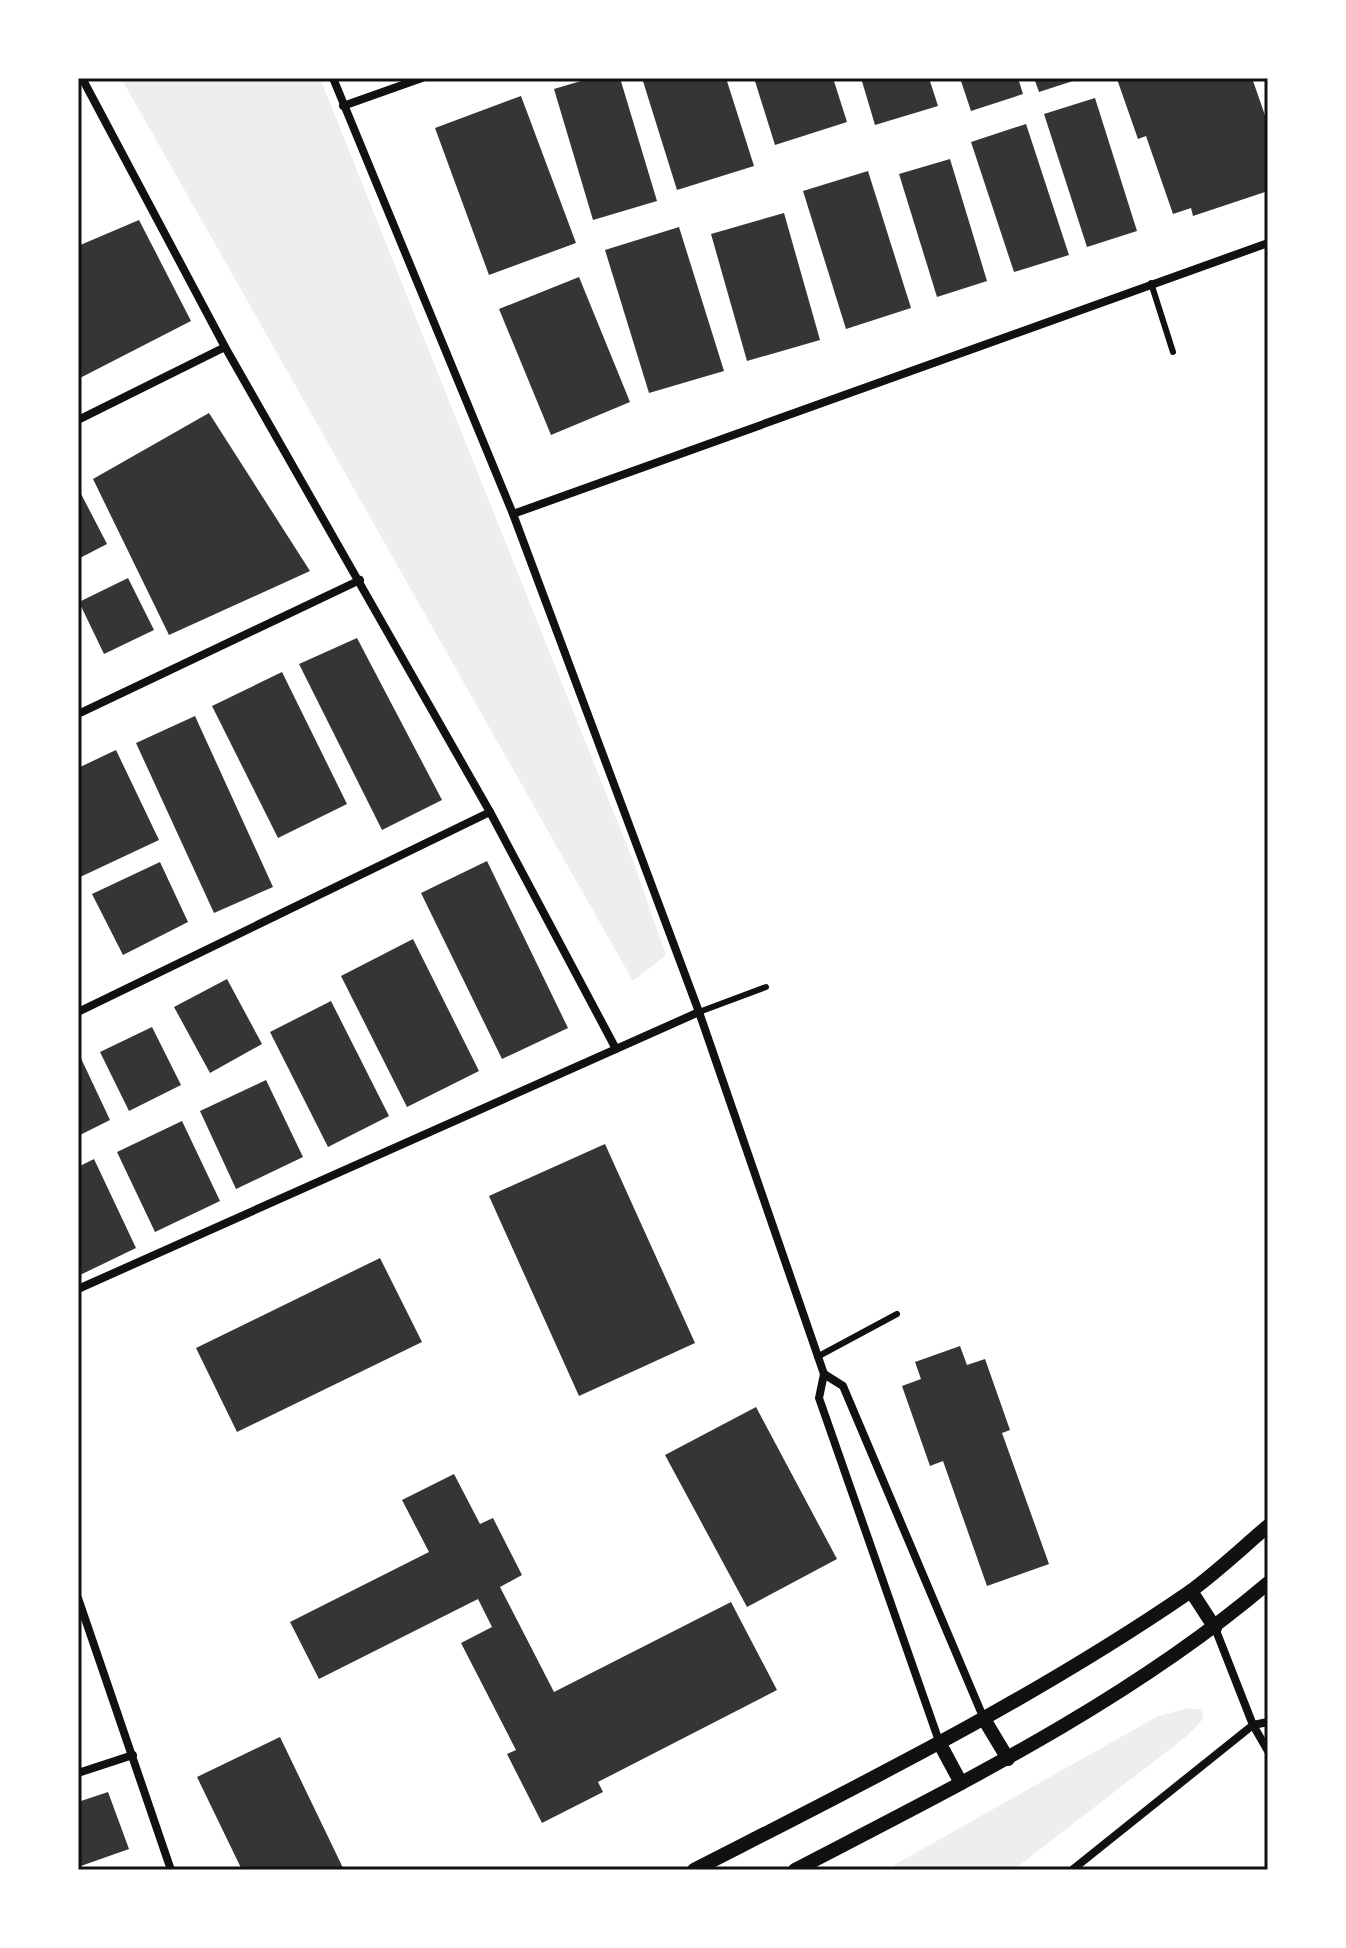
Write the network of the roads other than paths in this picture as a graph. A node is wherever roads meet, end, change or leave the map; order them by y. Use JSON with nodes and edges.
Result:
{"nodes":[{"id":1,"x":82,"y":78,"type":"edge"},
{"id":2,"x":333,"y":78,"type":"edge"},
{"id":3,"x":422,"y":78,"type":"edge"},
{"id":4,"x":343,"y":106,"type":"junction"},
{"id":5,"x":1268,"y":243,"type":"edge"},
{"id":6,"x":1151,"y":283,"type":"junction"},
{"id":7,"x":225,"y":347,"type":"junction"},
{"id":8,"x":1173,"y":352,"type":"dead end"},
{"id":9,"x":78,"y":420,"type":"edge"},
{"id":10,"x":513,"y":514,"type":"junction"},
{"id":11,"x":360,"y":580,"type":"junction"},
{"id":12,"x":78,"y":714,"type":"edge"},
{"id":13,"x":490,"y":812,"type":"junction"},
{"id":14,"x":766,"y":987,"type":"dead end"},
{"id":15,"x":78,"y":1012,"type":"edge"},
{"id":16,"x":699,"y":1012,"type":"junction"},
{"id":17,"x":616,"y":1049,"type":"junction"},
{"id":18,"x":78,"y":1289,"type":"edge"},
{"id":19,"x":897,"y":1314,"type":"dead end"},
{"id":20,"x":817,"y":1357,"type":"junction"},
{"id":21,"x":824,"y":1374,"type":"junction"},
{"id":22,"x":1268,"y":1526,"type":"edge"},
{"id":23,"x":1268,"y":1583,"type":"edge"},
{"id":24,"x":1191,"y":1591,"type":"junction"},
{"id":25,"x":78,"y":1598,"type":"edge"},
{"id":26,"x":1215,"y":1628,"type":"junction"},
{"id":27,"x":984,"y":1719,"type":"junction"},
{"id":28,"x":1268,"y":1722,"type":"edge"},
{"id":29,"x":1253,"y":1725,"type":"junction"},
{"id":30,"x":940,"y":1744,"type":"junction"},
{"id":31,"x":1268,"y":1751,"type":"edge"},
{"id":32,"x":133,"y":1755,"type":"junction"},
{"id":33,"x":1008,"y":1759,"type":"junction"},
{"id":34,"x":78,"y":1773,"type":"edge"},
{"id":35,"x":961,"y":1783,"type":"junction"},
{"id":36,"x":171,"y":1870,"type":"edge"},
{"id":37,"x":694,"y":1870,"type":"edge"},
{"id":38,"x":795,"y":1870,"type":"edge"},
{"id":39,"x":1072,"y":1870,"type":"edge"}],
"edges":[{"from":1,"to":7,"type":"street"},
{"from":2,"to":4,"type":"street"},
{"from":3,"to":4,"type":"street"},
{"from":4,"to":10,"type":"street"},
{"from":5,"to":6,"type":"street"},
{"from":6,"to":8,"type":"lane"},
{"from":6,"to":10,"type":"street"},
{"from":7,"to":9,"type":"street"},
{"from":7,"to":11,"type":"street"},
{"from":10,"to":16,"type":"street"},
{"from":11,"to":12,"type":"street"},
{"from":11,"to":13,"type":"street"},
{"from":13,"to":15,"type":"street"},
{"from":13,"to":17,"type":"street"},
{"from":14,"to":16,"type":"lane"},
{"from":16,"to":17,"type":"street"},
{"from":16,"to":20,"type":"street"},
{"from":17,"to":18,"type":"street"},
{"from":19,"to":20,"type":"lane"},
{"from":20,"to":21,"type":"street"},
{"from":21,"to":27,"type":"street"},
{"from":21,"to":30,"type":"street"},
{"from":22,"to":24,"type":"street"},
{"from":23,"to":26,"type":"street"},
{"from":24,"to":26,"type":"street"},
{"from":24,"to":27,"type":"street"},
{"from":25,"to":32,"type":"street"},
{"from":26,"to":29,"type":"street"},
{"from":26,"to":33,"type":"street"},
{"from":27,"to":30,"type":"street"},
{"from":27,"to":33,"type":"street"},
{"from":28,"to":29,"type":"street"},
{"from":29,"to":31,"type":"street"},
{"from":29,"to":39,"type":"street"},
{"from":30,"to":35,"type":"street"},
{"from":30,"to":37,"type":"street"},
{"from":32,"to":34,"type":"street"},
{"from":32,"to":36,"type":"street"},
{"from":33,"to":35,"type":"street"},
{"from":35,"to":38,"type":"street"}]}
